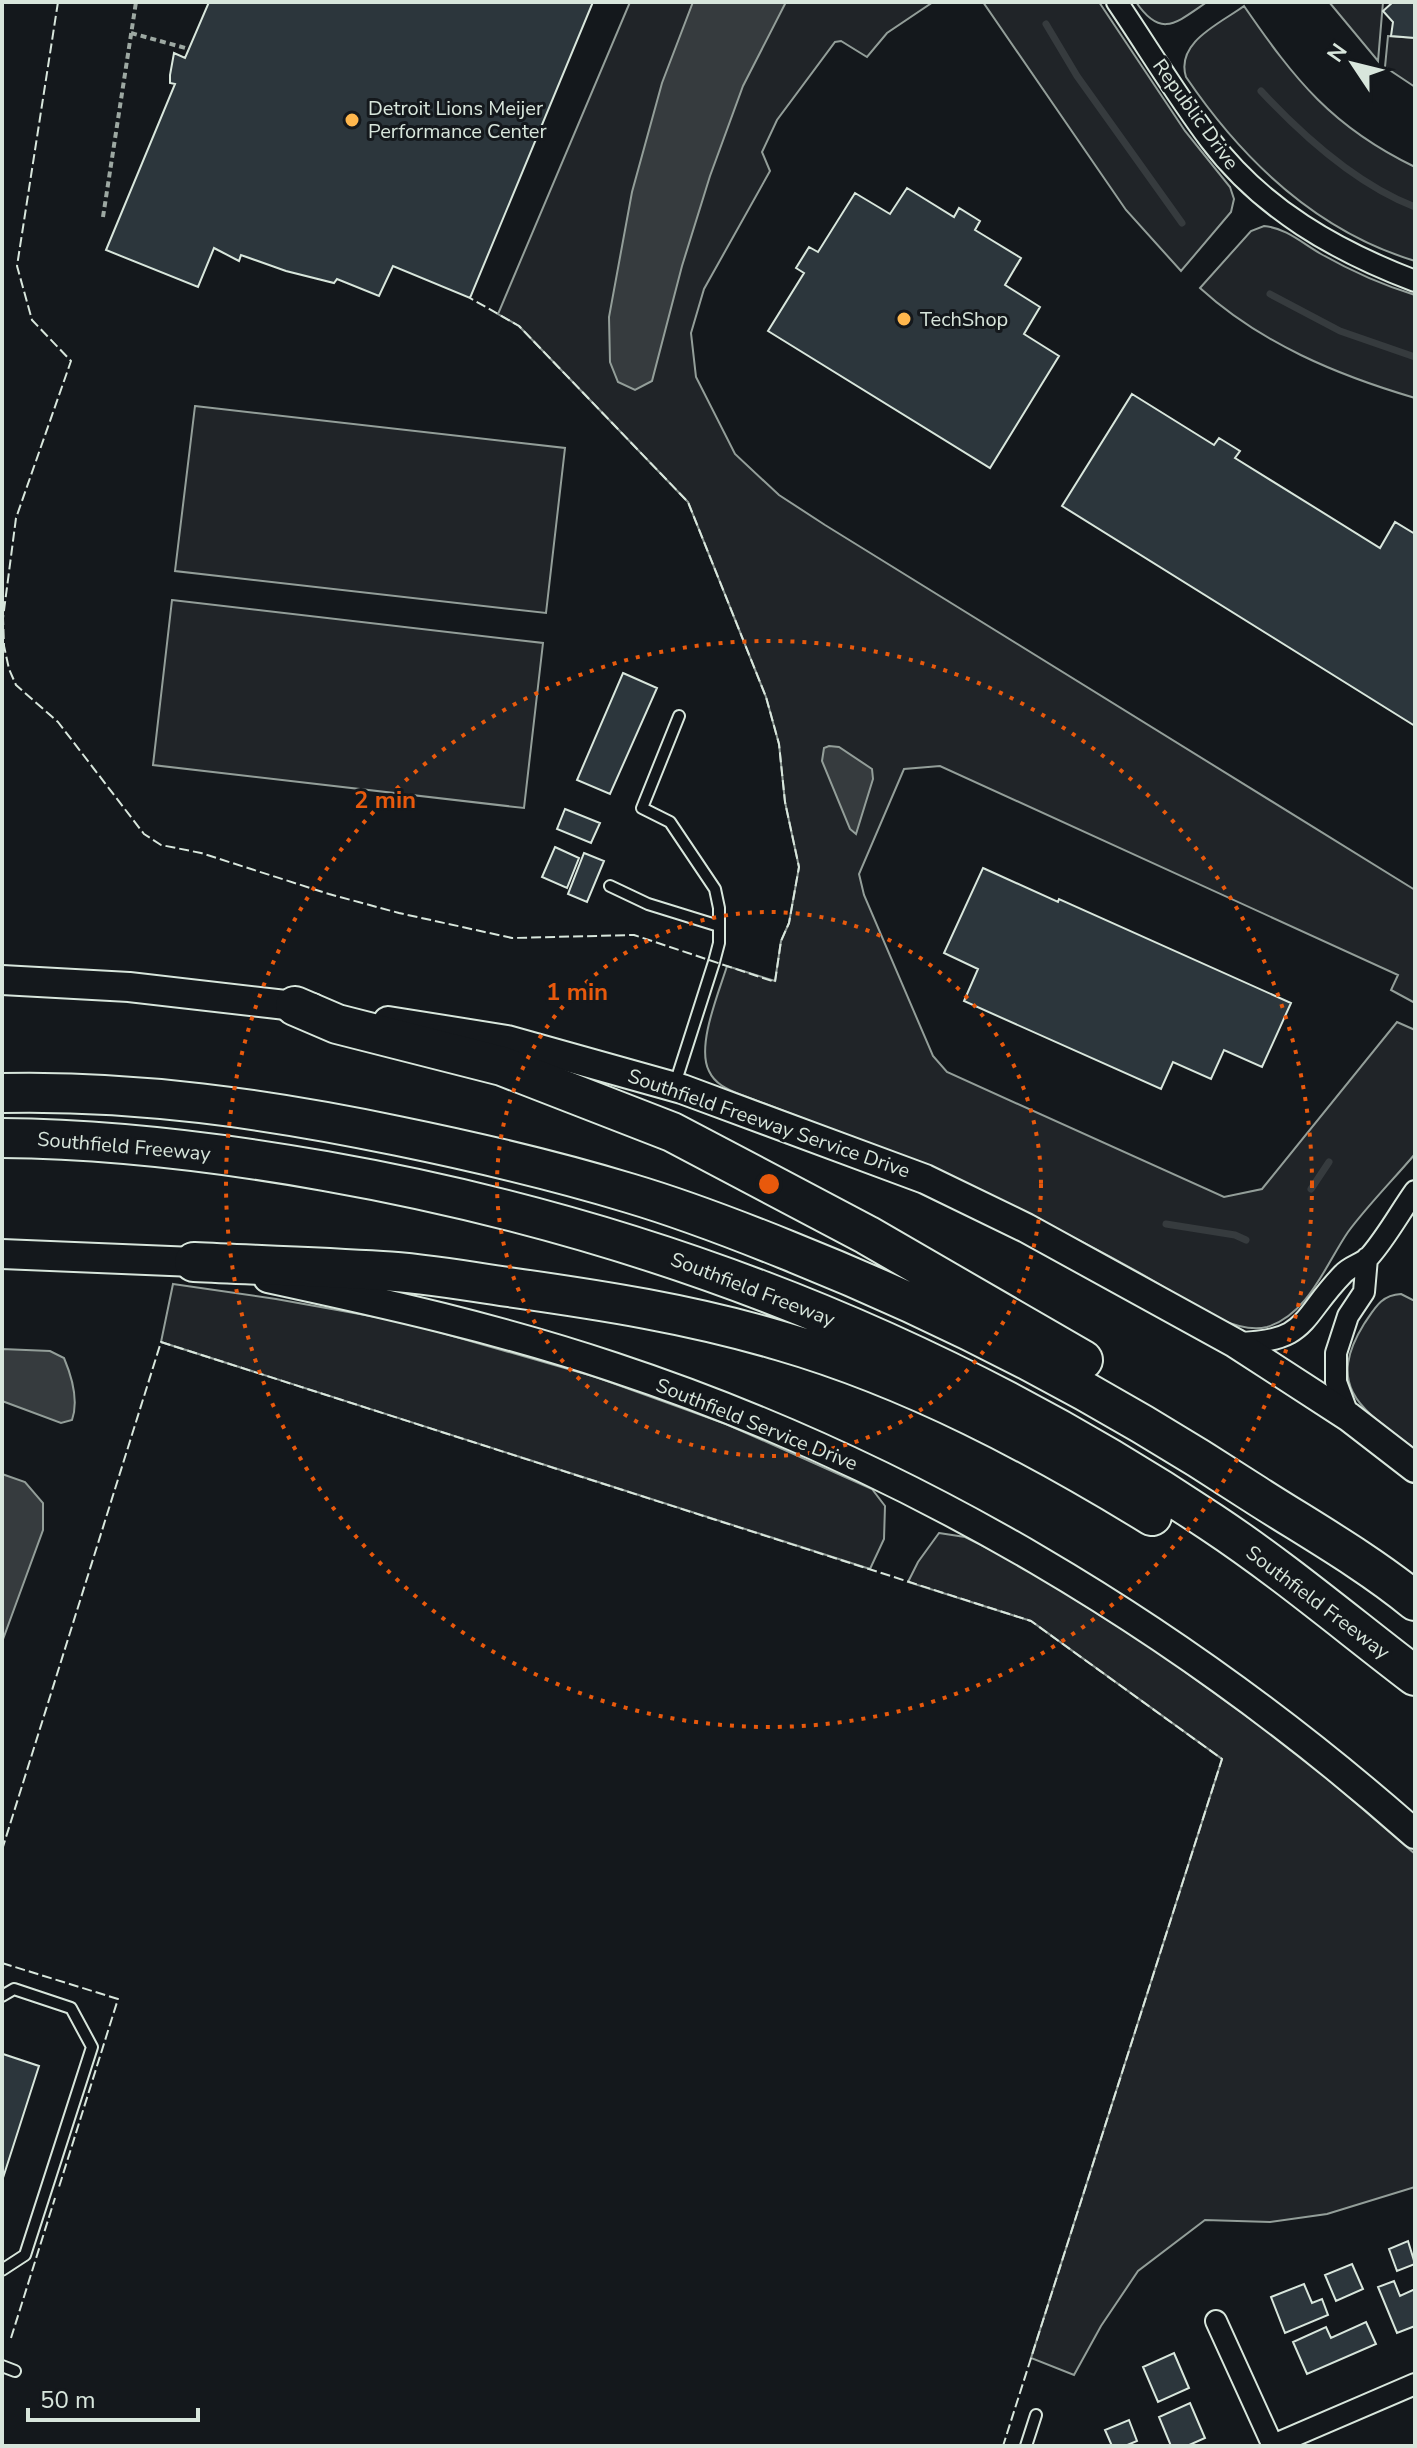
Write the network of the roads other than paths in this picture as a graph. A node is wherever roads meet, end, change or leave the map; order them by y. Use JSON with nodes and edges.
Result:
{"nodes":[{"id":1,"x":1117,"y":2,"type":"edge"},
{"id":2,"x":1415,"y":281,"type":"edge"},
{"id":3,"x":679,"y":716,"type":"dead end"},
{"id":4,"x":610,"y":886,"type":"dead end"},
{"id":5,"x":719,"y":926,"type":"junction"},
{"id":6,"x":2,"y":980,"type":"edge"},
{"id":7,"x":295,"y":1006,"type":"junction"},
{"id":8,"x":674,"y":1086,"type":"junction"},
{"id":9,"x":2,"y":1093,"type":"edge"},
{"id":10,"x":2,"y":1138,"type":"edge"},
{"id":11,"x":1415,"y":1191,"type":"edge"},
{"id":12,"x":2,"y":1254,"type":"edge"},
{"id":13,"x":1367,"y":1258,"type":"junction"},
{"id":14,"x":194,"y":1262,"type":"junction"},
{"id":15,"x":1235,"y":1343,"type":"junction"},
{"id":16,"x":1349,"y":1417,"type":"junction"},
{"id":17,"x":1415,"y":1468,"type":"edge"},
{"id":18,"x":1306,"y":1591,"type":"junction"},
{"id":19,"x":1408,"y":1596,"type":"edge"},
{"id":20,"x":1415,"y":1676,"type":"edge"},
{"id":21,"x":1415,"y":1834,"type":"edge"},
{"id":22,"x":2,"y":1996,"type":"edge"},
{"id":23,"x":2,"y":2270,"type":"edge"},
{"id":24,"x":1216,"y":2321,"type":"dead end"},
{"id":25,"x":2,"y":2366,"type":"edge"},
{"id":26,"x":15,"y":2371,"type":"dead end"},
{"id":27,"x":1415,"y":2384,"type":"edge"},
{"id":28,"x":1036,"y":2415,"type":"dead end"},
{"id":29,"x":1273,"y":2445,"type":"edge"},
{"id":30,"x":1026,"y":2446,"type":"edge"}],
"edges":[{"from":1,"to":2,"type":"street","name":"Republic Drive"},
{"from":3,"to":5,"type":"lane"},
{"from":4,"to":5,"type":"lane"},
{"from":5,"to":8,"type":"lane"},
{"from":6,"to":7,"type":"main road","name":"Southfield Freeway Service Drive"},
{"from":7,"to":8,"type":"main road","name":"Southfield Freeway Service Drive"},
{"from":7,"to":19,"type":"highway"},
{"from":8,"to":15,"type":"main road","name":"Southfield Freeway Service Drive"},
{"from":9,"to":19,"type":"highway"},
{"from":10,"to":18,"type":"highway","name":"Southfield Freeway"},
{"from":11,"to":13,"type":"street"},
{"from":12,"to":14,"type":"main road","name":"Southfield Service Drive"},
{"from":13,"to":15,"type":"street"},
{"from":13,"to":16,"type":"street"},
{"from":14,"to":18,"type":"highway"},
{"from":14,"to":21,"type":"main road","name":"Southfield Service Drive"},
{"from":15,"to":16,"type":"main road","name":"Southfield Freeway Service Drive"},
{"from":16,"to":17,"type":"main road","name":"Southfield Freeway Service Drive"},
{"from":18,"to":20,"type":"highway","name":"Southfield Freeway"},
{"from":22,"to":23,"type":"lane"},
{"from":24,"to":29,"type":"street"},
{"from":25,"to":26,"type":"lane"},
{"from":27,"to":29,"type":"street"},
{"from":28,"to":30,"type":"lane"}]}
